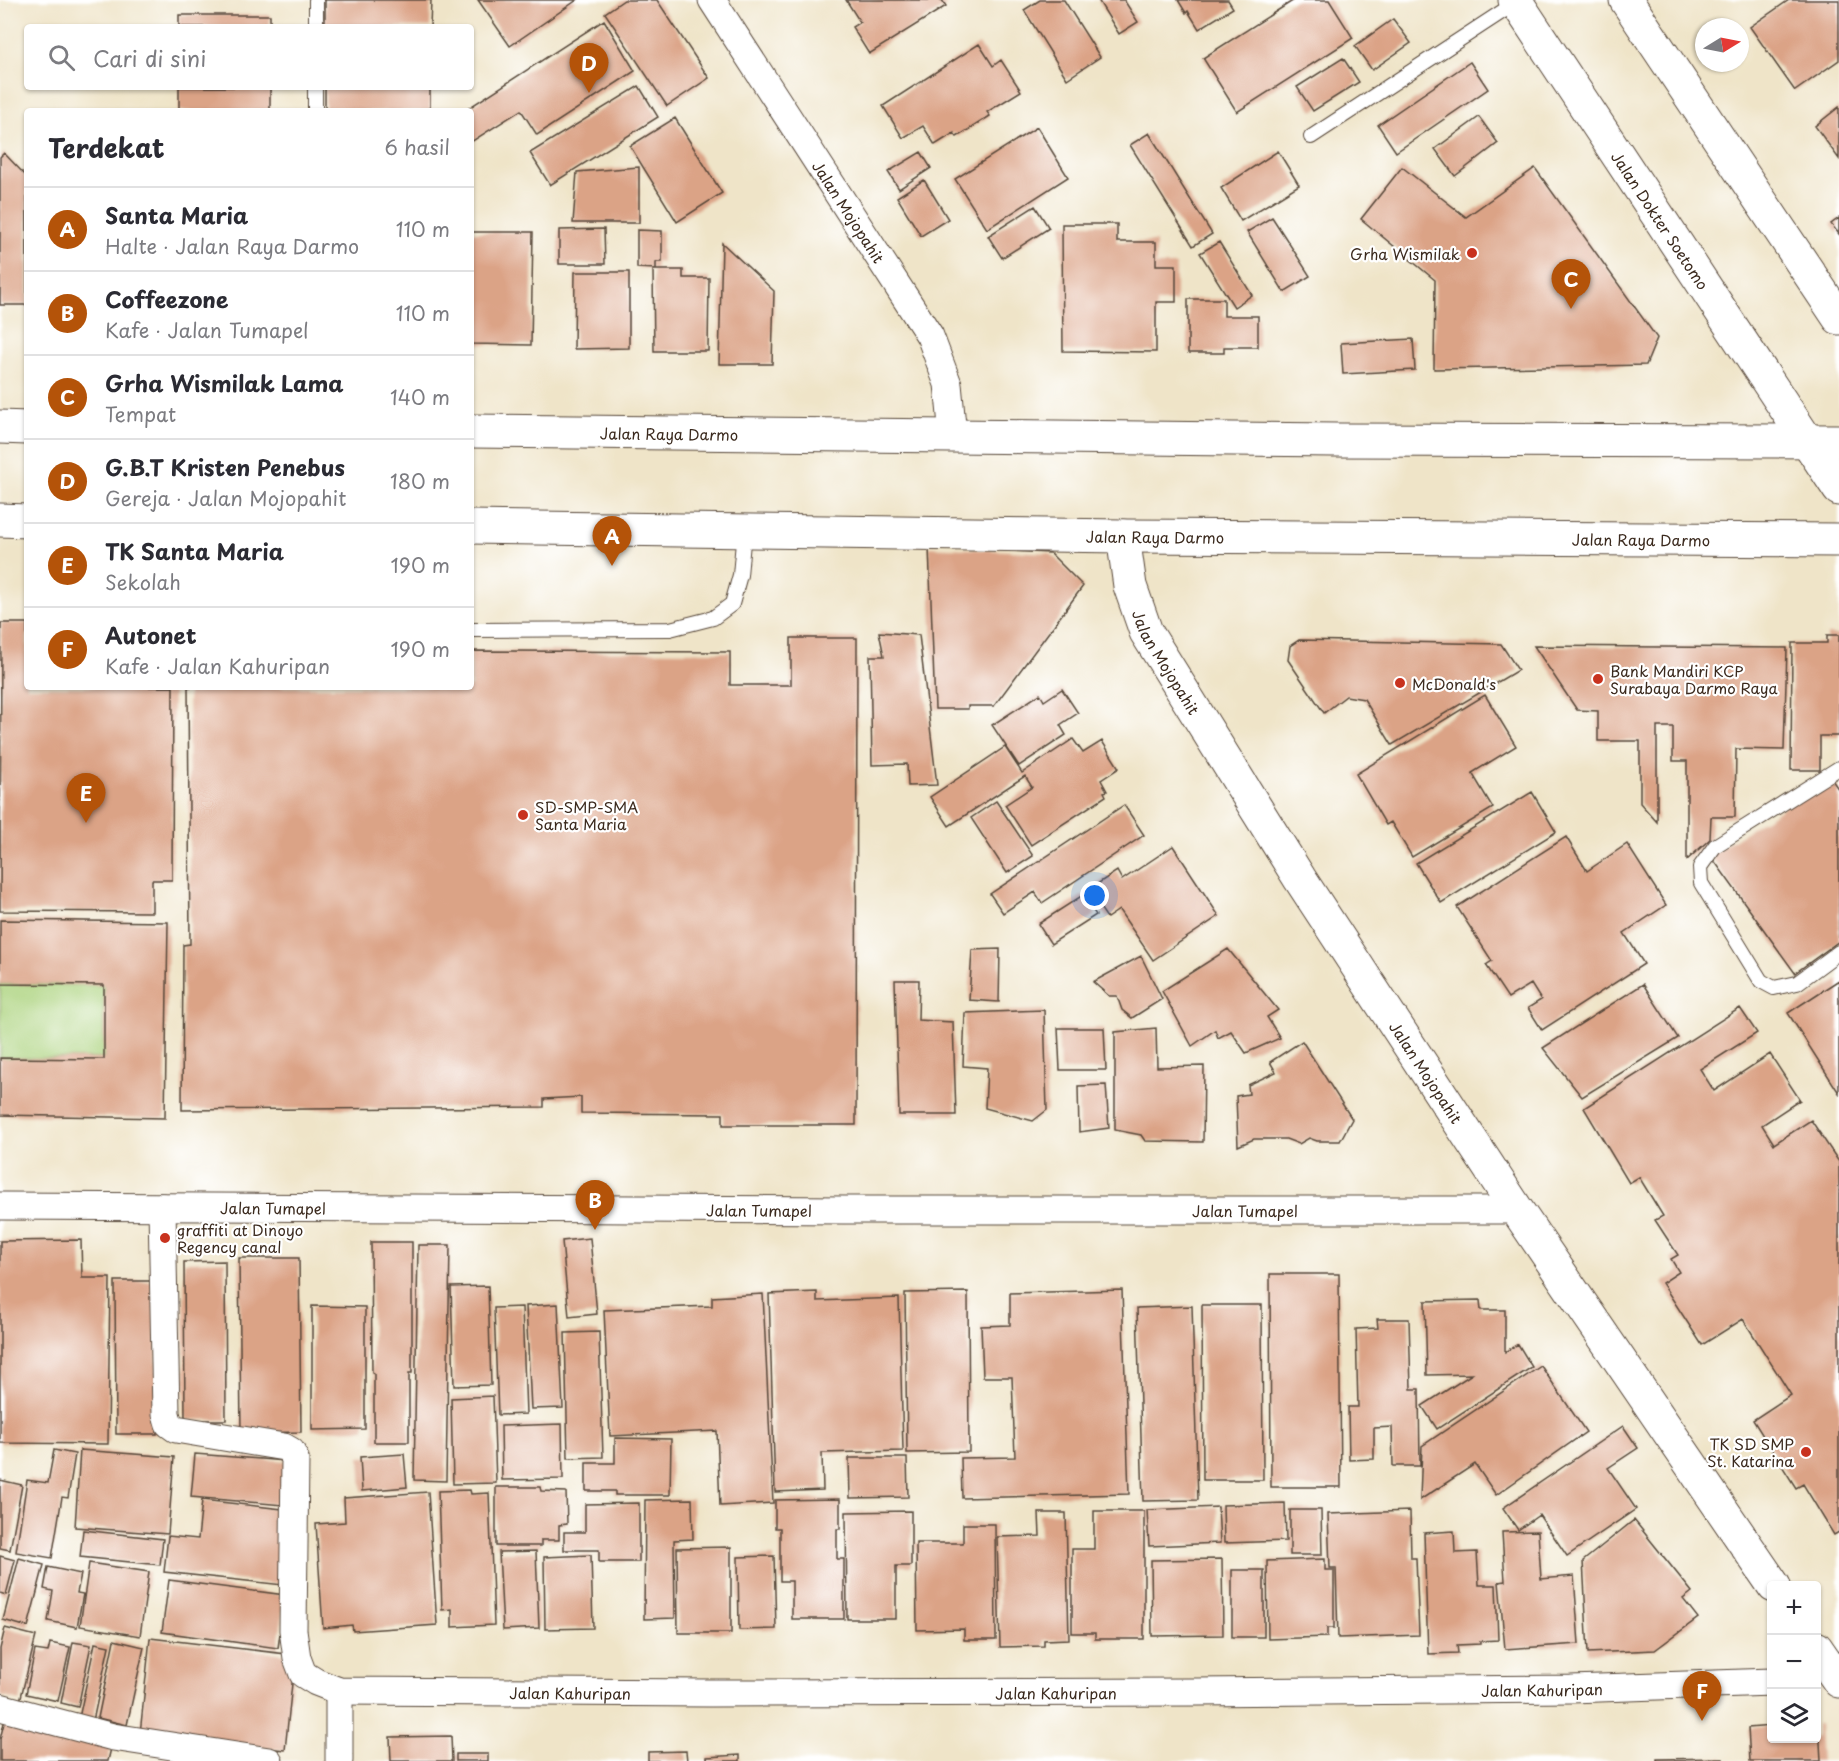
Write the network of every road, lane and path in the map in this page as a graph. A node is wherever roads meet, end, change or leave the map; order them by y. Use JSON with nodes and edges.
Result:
{"nodes":[{"id":1,"x":316,"y":0,"type":"edge"},
{"id":2,"x":712,"y":0,"type":"edge"},
{"id":3,"x":1626,"y":0,"type":"edge"},
{"id":4,"x":1516,"y":1,"type":"edge"},
{"id":5,"x":316,"y":24,"type":"edge"},
{"id":6,"x":315,"y":90,"type":"edge"},
{"id":7,"x":315,"y":108,"type":"edge"},
{"id":8,"x":1311,"y":137,"type":"dead end"},
{"id":9,"x":1839,"y":318,"type":"edge"},
{"id":10,"x":0,"y":427,"type":"edge"},
{"id":11,"x":24,"y":428,"type":"edge"},
{"id":12,"x":474,"y":431,"type":"edge"},
{"id":13,"x":953,"y":436,"type":"junction"},
{"id":14,"x":1807,"y":440,"type":"junction"},
{"id":15,"x":1839,"y":441,"type":"edge"},
{"id":16,"x":1839,"y":489,"type":"edge"},
{"id":17,"x":0,"y":520,"type":"edge"},
{"id":18,"x":24,"y":520,"type":"edge"},
{"id":19,"x":474,"y":527,"type":"edge"},
{"id":20,"x":744,"y":531,"type":"junction"},
{"id":21,"x":1123,"y":536,"type":"junction"},
{"id":22,"x":1839,"y":540,"type":"edge"},
{"id":23,"x":474,"y":630,"type":"edge"},
{"id":24,"x":1839,"y":768,"type":"edge"},
{"id":25,"x":1839,"y":952,"type":"edge"},
{"id":26,"x":0,"y":1206,"type":"edge"},
{"id":27,"x":162,"y":1207,"type":"junction"},
{"id":28,"x":1517,"y":1210,"type":"junction"},
{"id":29,"x":1771,"y":1581,"type":"edge"},
{"id":30,"x":1821,"y":1655,"type":"edge"},
{"id":31,"x":1839,"y":1681,"type":"edge"},
{"id":32,"x":1767,"y":1682,"type":"edge"},
{"id":33,"x":1821,"y":1682,"type":"edge"},
{"id":34,"x":339,"y":1691,"type":"junction"},
{"id":35,"x":0,"y":1707,"type":"edge"},
{"id":36,"x":145,"y":1752,"type":"edge"},
{"id":37,"x":269,"y":1761,"type":"edge"},
{"id":38,"x":339,"y":1761,"type":"edge"}],
"edges":[{"from":1,"to":5,"type":"lane"},
{"from":2,"to":13,"type":"street","name":"Jalan Mojopahit"},
{"from":3,"to":9,"type":"main road"},
{"from":4,"to":8,"type":"lane"},
{"from":4,"to":14,"type":"main road","name":"Jalan Dokter Soetomo"},
{"from":6,"to":7,"type":"lane"},
{"from":10,"to":11,"type":"main road"},
{"from":12,"to":13,"type":"main road","name":"Jalan Raya Darmo"},
{"from":13,"to":14,"type":"main road","name":"Jalan Raya Darmo"},
{"from":14,"to":15,"type":"main road","name":"Jalan Raya Darmo"},
{"from":14,"to":16,"type":"main road","name":"Jalan Dokter Soetomo"},
{"from":17,"to":18,"type":"main road"},
{"from":19,"to":20,"type":"main road","name":"Jalan Raya Darmo"},
{"from":20,"to":21,"type":"main road","name":"Jalan Raya Darmo"},
{"from":20,"to":23,"type":"lane"},
{"from":21,"to":22,"type":"main road","name":"Jalan Raya Darmo"},
{"from":21,"to":28,"type":"main road","name":"Jalan Mojopahit"},
{"from":24,"to":25,"type":"lane"},
{"from":26,"to":27,"type":"street","name":"Jalan Tumapel"},
{"from":27,"to":28,"type":"street","name":"Jalan Tumapel"},
{"from":27,"to":34,"type":"street"},
{"from":28,"to":29,"type":"main road","name":"Jalan Mojopahit"},
{"from":30,"to":31,"type":"main road"},
{"from":31,"to":33,"type":"street"},
{"from":32,"to":34,"type":"street","name":"Jalan Kahuripan"},
{"from":34,"to":38,"type":"street"},
{"from":35,"to":36,"type":"street"},
{"from":36,"to":37,"type":"street"}]}
